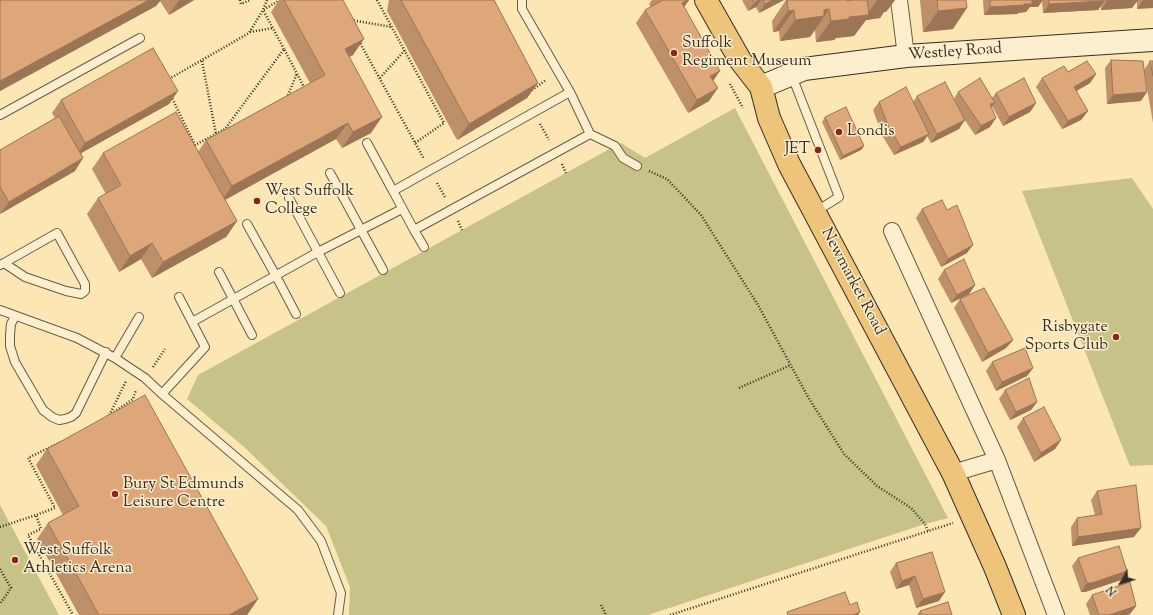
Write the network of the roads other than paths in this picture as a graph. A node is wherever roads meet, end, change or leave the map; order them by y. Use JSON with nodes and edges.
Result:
{"nodes":[{"id":1,"x":522,"y":0,"type":"edge"},
{"id":2,"x":706,"y":0,"type":"edge"},
{"id":3,"x":899,"y":0,"type":"edge"},
{"id":4,"x":140,"y":38,"type":"dead end"},
{"id":5,"x":1153,"y":40,"type":"edge"},
{"id":6,"x":906,"y":56,"type":"junction"},
{"id":7,"x":791,"y":74,"type":"junction"},
{"id":8,"x":761,"y":87,"type":"junction"},
{"id":9,"x":570,"y":92,"type":"junction"},
{"id":10,"x":0,"y":115,"type":"edge"},
{"id":11,"x":590,"y":134,"type":"junction"},
{"id":12,"x":367,"y":143,"type":"edge"},
{"id":13,"x":637,"y":166,"type":"road end"},
{"id":14,"x":330,"y":173,"type":"dead end"},
{"id":15,"x":393,"y":191,"type":"junction"},
{"id":16,"x":289,"y":198,"type":"dead end"},
{"id":17,"x":402,"y":209,"type":"junction"},
{"id":18,"x":815,"y":213,"type":"junction"},
{"id":19,"x":247,"y":224,"type":"dead end"},
{"id":20,"x":361,"y":230,"type":"junction"},
{"id":21,"x":414,"y":230,"type":"junction"},
{"id":22,"x":892,"y":231,"type":"dead end"},
{"id":23,"x":424,"y":247,"type":"dead end"},
{"id":24,"x":318,"y":252,"type":"junction"},
{"id":25,"x":2,"y":264,"type":"edge"},
{"id":26,"x":382,"y":270,"type":"dead end"},
{"id":27,"x":219,"y":272,"type":"dead end"},
{"id":28,"x":276,"y":276,"type":"junction"},
{"id":29,"x":340,"y":293,"type":"dead end"},
{"id":30,"x":179,"y":297,"type":"dead end"},
{"id":31,"x":233,"y":300,"type":"junction"},
{"id":32,"x":0,"y":310,"type":"edge"},
{"id":33,"x":296,"y":314,"type":"dead end"},
{"id":34,"x":15,"y":316,"type":"junction"},
{"id":35,"x":140,"y":316,"type":"dead end"},
{"id":36,"x":192,"y":322,"type":"junction"},
{"id":37,"x":252,"y":335,"type":"dead end"},
{"id":38,"x":106,"y":352,"type":"junction"},
{"id":39,"x":115,"y":358,"type":"junction"},
{"id":40,"x":162,"y":394,"type":"junction"},
{"id":41,"x":997,"y":460,"type":"junction"},
{"id":42,"x":953,"y":473,"type":"junction"},
{"id":43,"x":338,"y":615,"type":"edge"},
{"id":44,"x":1014,"y":615,"type":"edge"},
{"id":45,"x":1056,"y":615,"type":"edge"}],
"edges":[{"from":1,"to":9,"type":"lane"},
{"from":2,"to":8,"type":"main road"},
{"from":3,"to":6,"type":"street"},
{"from":4,"to":10,"type":"lane"},
{"from":5,"to":6,"type":"street","name":"Westley Road"},
{"from":6,"to":7,"type":"street","name":"Westley Road"},
{"from":7,"to":8,"type":"street","name":"Westley Road"},
{"from":7,"to":18,"type":"lane"},
{"from":8,"to":18,"type":"main road","name":"Newmarket Road"},
{"from":9,"to":11,"type":"lane"},
{"from":9,"to":15,"type":"lane"},
{"from":11,"to":13,"type":"lane"},
{"from":11,"to":21,"type":"lane"},
{"from":12,"to":15,"type":"lane"},
{"from":14,"to":20,"type":"lane"},
{"from":15,"to":17,"type":"lane"},
{"from":16,"to":24,"type":"lane"},
{"from":17,"to":20,"type":"lane"},
{"from":17,"to":21,"type":"lane"},
{"from":18,"to":42,"type":"main road","name":"Newmarket Road"},
{"from":19,"to":28,"type":"lane"},
{"from":20,"to":24,"type":"lane"},
{"from":20,"to":26,"type":"lane"},
{"from":21,"to":23,"type":"lane"},
{"from":22,"to":41,"type":"street"},
{"from":24,"to":28,"type":"lane"},
{"from":24,"to":29,"type":"lane"},
{"from":25,"to":25,"type":"lane"},
{"from":27,"to":31,"type":"lane"},
{"from":28,"to":31,"type":"lane"},
{"from":28,"to":33,"type":"lane"},
{"from":30,"to":36,"type":"lane"},
{"from":31,"to":36,"type":"lane"},
{"from":31,"to":37,"type":"lane"},
{"from":32,"to":34,"type":"lane"},
{"from":34,"to":38,"type":"lane"},
{"from":34,"to":38,"type":"lane"},
{"from":35,"to":39,"type":"lane"},
{"from":36,"to":40,"type":"lane"},
{"from":38,"to":39,"type":"lane"},
{"from":39,"to":40,"type":"lane"},
{"from":40,"to":43,"type":"lane"},
{"from":41,"to":42,"type":"street"},
{"from":41,"to":45,"type":"street"},
{"from":42,"to":44,"type":"main road","name":"Newmarket Road"}]}
